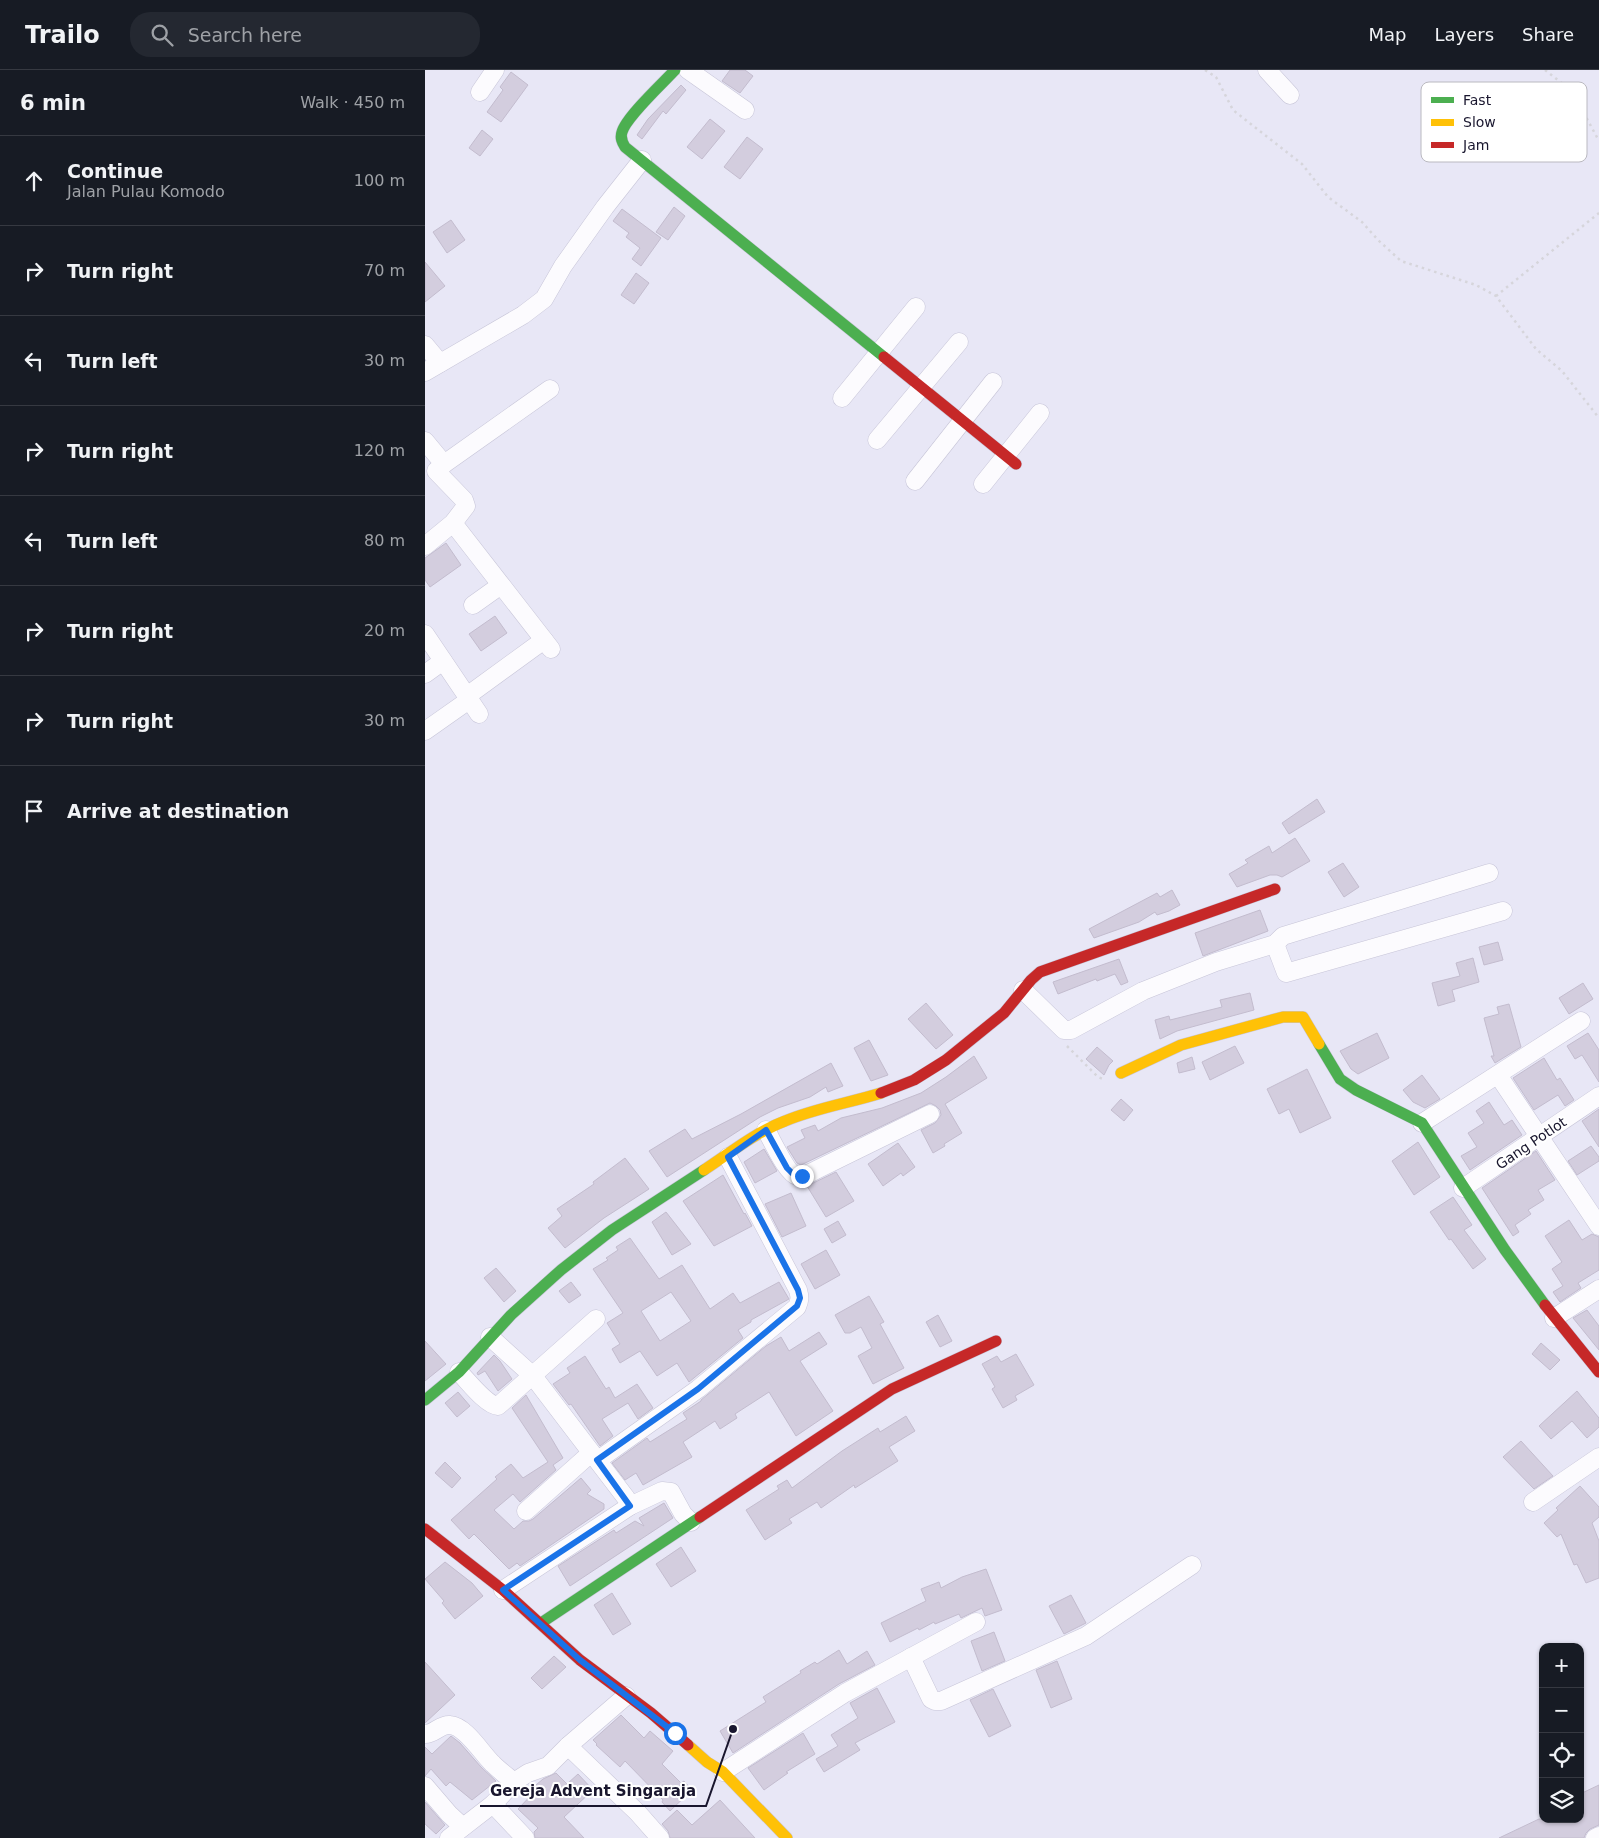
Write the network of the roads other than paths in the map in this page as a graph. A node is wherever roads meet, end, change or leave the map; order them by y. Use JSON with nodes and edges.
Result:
{"nodes":[{"id":1,"x":495,"y":70,"type":"edge"},
{"id":2,"x":675,"y":70,"type":"edge"},
{"id":3,"x":688,"y":70,"type":"edge"},
{"id":4,"x":1267,"y":70,"type":"edge"},
{"id":5,"x":480,"y":92,"type":"dead end"},
{"id":6,"x":1290,"y":95,"type":"dead end"},
{"id":7,"x":745,"y":110,"type":"dead end"},
{"id":8,"x":642,"y":160,"type":"junction"},
{"id":9,"x":916,"y":307,"type":"dead end"},
{"id":10,"x":959,"y":342,"type":"dead end"},
{"id":11,"x":425,"y":345,"type":"edge"},
{"id":12,"x":879,"y":353,"type":"junction"},
{"id":13,"x":432,"y":368,"type":"edge"},
{"id":14,"x":993,"y":382,"type":"dead end"},
{"id":15,"x":920,"y":387,"type":"junction"},
{"id":16,"x":550,"y":389,"type":"dead end"},
{"id":17,"x":842,"y":398,"type":"dead end"},
{"id":18,"x":1040,"y":413,"type":"dead end"},
{"id":19,"x":962,"y":421,"type":"junction"},
{"id":20,"x":877,"y":440,"type":"dead end"},
{"id":21,"x":425,"y":441,"type":"edge"},
{"id":22,"x":1011,"y":460,"type":"junction"},
{"id":23,"x":444,"y":464,"type":"junction"},
{"id":24,"x":915,"y":481,"type":"dead end"},
{"id":25,"x":983,"y":484,"type":"dead end"},
{"id":26,"x":453,"y":523,"type":"junction"},
{"id":27,"x":425,"y":546,"type":"edge"},
{"id":28,"x":501,"y":585,"type":"junction"},
{"id":29,"x":473,"y":605,"type":"dead end"},
{"id":30,"x":425,"y":634,"type":"edge"},
{"id":31,"x":443,"y":661,"type":"junction"},
{"id":32,"x":425,"y":674,"type":"edge"},
{"id":33,"x":472,"y":703,"type":"junction"},
{"id":34,"x":425,"y":731,"type":"edge"},
{"id":35,"x":1489,"y":874,"type":"dead end"},
{"id":36,"x":1275,"y":889,"type":"dead end"},
{"id":37,"x":1503,"y":910,"type":"dead end"},
{"id":38,"x":1275,"y":944,"type":"junction"},
{"id":39,"x":1023,"y":990,"type":"junction"},
{"id":40,"x":1581,"y":1021,"type":"dead end"},
{"id":41,"x":1121,"y":1073,"type":"dead end"},
{"id":42,"x":1498,"y":1075,"type":"junction"},
{"id":43,"x":1599,"y":1096,"type":"edge"},
{"id":44,"x":930,"y":1114,"type":"dead end"},
{"id":45,"x":1422,"y":1123,"type":"junction"},
{"id":46,"x":766,"y":1130,"type":"junction"},
{"id":47,"x":1540,"y":1138,"type":"junction"},
{"id":48,"x":728,"y":1157,"type":"junction"},
{"id":49,"x":1463,"y":1188,"type":"junction"},
{"id":50,"x":1599,"y":1226,"type":"edge"},
{"id":51,"x":1599,"y":1288,"type":"edge"},
{"id":52,"x":1554,"y":1318,"type":"junction"},
{"id":53,"x":596,"y":1319,"type":"dead end"},
{"id":54,"x":490,"y":1336,"type":"junction"},
{"id":55,"x":996,"y":1341,"type":"dead end"},
{"id":56,"x":1599,"y":1371,"type":"edge"},
{"id":57,"x":459,"y":1372,"type":"junction"},
{"id":58,"x":533,"y":1376,"type":"junction"},
{"id":59,"x":425,"y":1400,"type":"edge"},
{"id":60,"x":594,"y":1457,"type":"junction"},
{"id":61,"x":1599,"y":1457,"type":"edge"},
{"id":62,"x":1533,"y":1502,"type":"dead end"},
{"id":63,"x":630,"y":1506,"type":"junction"},
{"id":64,"x":527,"y":1511,"type":"dead end"},
{"id":65,"x":691,"y":1522,"type":"junction"},
{"id":66,"x":425,"y":1529,"type":"edge"},
{"id":67,"x":1192,"y":1565,"type":"dead end"},
{"id":68,"x":503,"y":1590,"type":"junction"},
{"id":69,"x":976,"y":1622,"type":"dead end"},
{"id":70,"x":541,"y":1623,"type":"junction"},
{"id":71,"x":911,"y":1657,"type":"junction"},
{"id":72,"x":626,"y":1696,"type":"junction"},
{"id":73,"x":425,"y":1734,"type":"edge"},
{"id":74,"x":568,"y":1746,"type":"junction"},
{"id":75,"x":723,"y":1772,"type":"junction"},
{"id":76,"x":514,"y":1782,"type":"junction"},
{"id":77,"x":425,"y":1786,"type":"edge"},
{"id":78,"x":493,"y":1804,"type":"junction"},
{"id":79,"x":463,"y":1827,"type":"junction"},
{"id":80,"x":1599,"y":1836,"type":"edge"},
{"id":81,"x":449,"y":1838,"type":"edge"},
{"id":82,"x":525,"y":1838,"type":"edge"},
{"id":83,"x":660,"y":1838,"type":"edge"},
{"id":84,"x":787,"y":1838,"type":"edge"},
{"id":85,"x":1595,"y":1838,"type":"edge"}],
"edges":[{"from":1,"to":5,"type":"street"},
{"from":2,"to":8,"type":"street"},
{"from":3,"to":7,"type":"street"},
{"from":4,"to":6,"type":"street"},
{"from":8,"to":12,"type":"street"},
{"from":8,"to":13,"type":"street"},
{"from":9,"to":12,"type":"street"},
{"from":10,"to":15,"type":"street"},
{"from":11,"to":13,"type":"street"},
{"from":12,"to":15,"type":"street"},
{"from":12,"to":17,"type":"street"},
{"from":14,"to":19,"type":"street"},
{"from":15,"to":19,"type":"street"},
{"from":15,"to":20,"type":"street"},
{"from":16,"to":23,"type":"street"},
{"from":18,"to":22,"type":"street"},
{"from":19,"to":22,"type":"street"},
{"from":19,"to":24,"type":"street"},
{"from":21,"to":23,"type":"street"},
{"from":22,"to":25,"type":"street"},
{"from":23,"to":26,"type":"street"},
{"from":26,"to":27,"type":"street"},
{"from":26,"to":28,"type":"street"},
{"from":28,"to":29,"type":"street"},
{"from":28,"to":33,"type":"street"},
{"from":30,"to":31,"type":"street"},
{"from":31,"to":32,"type":"street"},
{"from":31,"to":33,"type":"street"},
{"from":33,"to":34,"type":"street"},
{"from":35,"to":38,"type":"street"},
{"from":36,"to":39,"type":"street"},
{"from":37,"to":38,"type":"street"},
{"from":38,"to":39,"type":"street"},
{"from":39,"to":46,"type":"street"},
{"from":40,"to":42,"type":"street"},
{"from":41,"to":45,"type":"street"},
{"from":42,"to":45,"type":"street"},
{"from":42,"to":47,"type":"street"},
{"from":43,"to":47,"type":"street","name":"Gang Potlot"},
{"from":44,"to":46,"type":"street"},
{"from":45,"to":49,"type":"street"},
{"from":46,"to":48,"type":"street"},
{"from":47,"to":49,"type":"street","name":"Gang Potlot"},
{"from":47,"to":50,"type":"street"},
{"from":48,"to":54,"type":"street"},
{"from":48,"to":60,"type":"street"},
{"from":49,"to":52,"type":"street"},
{"from":51,"to":52,"type":"street"},
{"from":52,"to":56,"type":"street"},
{"from":53,"to":58,"type":"street"},
{"from":54,"to":57,"type":"street"},
{"from":54,"to":58,"type":"street"},
{"from":55,"to":65,"type":"street"},
{"from":57,"to":58,"type":"street"},
{"from":57,"to":59,"type":"street"},
{"from":58,"to":60,"type":"street"},
{"from":60,"to":63,"type":"street"},
{"from":60,"to":64,"type":"street"},
{"from":61,"to":62,"type":"street"},
{"from":63,"to":65,"type":"street"},
{"from":63,"to":68,"type":"street"},
{"from":65,"to":70,"type":"street"},
{"from":66,"to":68,"type":"street"},
{"from":67,"to":71,"type":"street"},
{"from":68,"to":70,"type":"street"},
{"from":69,"to":71,"type":"street"},
{"from":70,"to":72,"type":"street"},
{"from":71,"to":75,"type":"street"},
{"from":72,"to":74,"type":"street"},
{"from":72,"to":75,"type":"street"},
{"from":73,"to":76,"type":"street"},
{"from":74,"to":76,"type":"street"},
{"from":74,"to":83,"type":"street"},
{"from":75,"to":84,"type":"street"},
{"from":76,"to":78,"type":"street"},
{"from":77,"to":79,"type":"street"},
{"from":78,"to":79,"type":"street"},
{"from":78,"to":82,"type":"street"},
{"from":79,"to":81,"type":"street"},
{"from":80,"to":85,"type":"street"}]}
